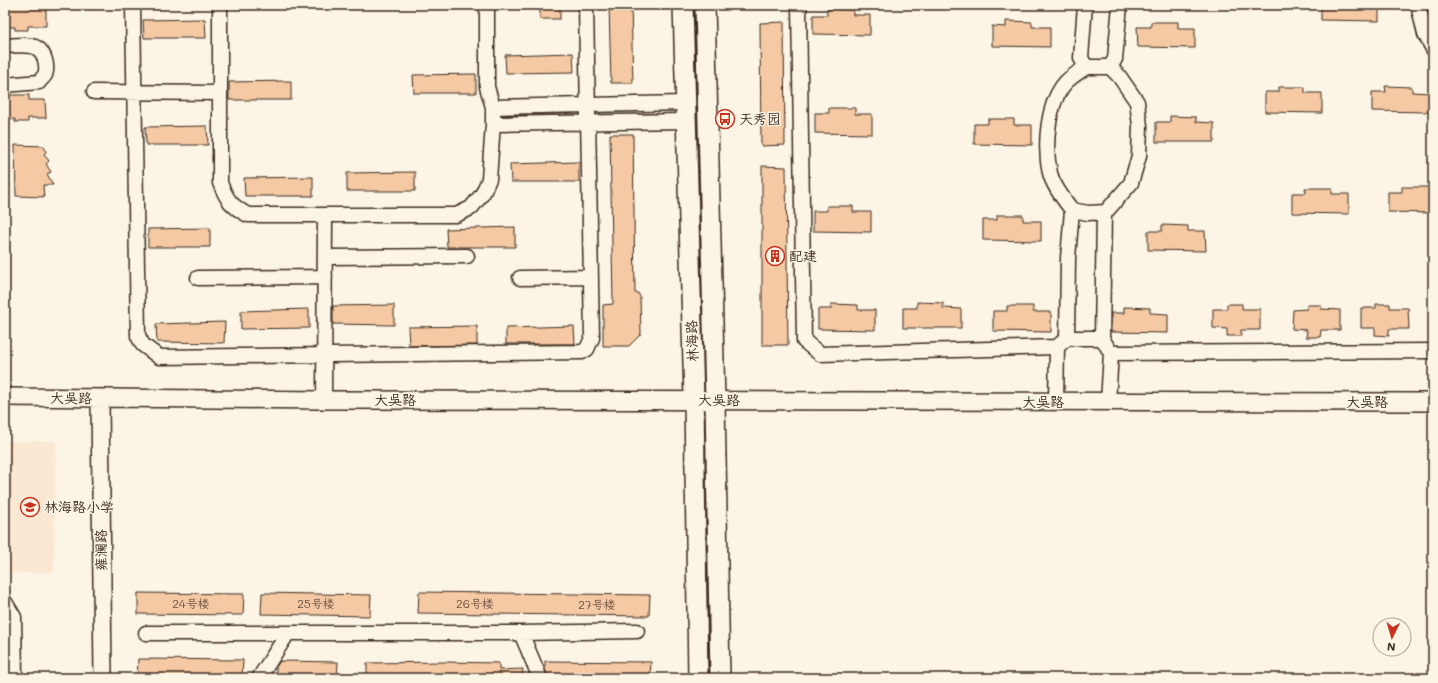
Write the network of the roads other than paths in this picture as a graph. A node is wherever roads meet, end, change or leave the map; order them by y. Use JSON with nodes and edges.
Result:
{"nodes":[{"id":1,"x":133,"y":5,"type":"edge"},
{"id":2,"x":220,"y":5,"type":"edge"},
{"id":3,"x":487,"y":5,"type":"edge"},
{"id":4,"x":586,"y":5,"type":"edge"},
{"id":5,"x":683,"y":5,"type":"edge"},
{"id":6,"x":705,"y":5,"type":"edge"},
{"id":7,"x":799,"y":5,"type":"edge"},
{"id":8,"x":1085,"y":5,"type":"edge"},
{"id":9,"x":1120,"y":5,"type":"edge"},
{"id":10,"x":1418,"y":5,"type":"edge"},
{"id":11,"x":5,"y":46,"type":"edge"},
{"id":12,"x":1433,"y":49,"type":"edge"},
{"id":13,"x":1086,"y":67,"type":"junction"},
{"id":14,"x":1110,"y":67,"type":"junction"},
{"id":15,"x":5,"y":85,"type":"edge"},
{"id":16,"x":94,"y":92,"type":"dead end"},
{"id":17,"x":134,"y":93,"type":"junction"},
{"id":18,"x":220,"y":93,"type":"junction"},
{"id":19,"x":589,"y":105,"type":"junction"},
{"id":20,"x":493,"y":107,"type":"junction"},
{"id":21,"x":686,"y":112,"type":"junction"},
{"id":22,"x":590,"y":122,"type":"junction"},
{"id":23,"x":493,"y":124,"type":"junction"},
{"id":24,"x":1072,"y":210,"type":"junction"},
{"id":25,"x":1106,"y":212,"type":"junction"},
{"id":26,"x":325,"y":215,"type":"junction"},
{"id":27,"x":467,"y":256,"type":"dead end"},
{"id":28,"x":325,"y":257,"type":"junction"},
{"id":29,"x":325,"y":277,"type":"junction"},
{"id":30,"x":591,"y":277,"type":"junction"},
{"id":31,"x":198,"y":278,"type":"dead end"},
{"id":32,"x":520,"y":278,"type":"dead end"},
{"id":33,"x":1102,"y":338,"type":"junction"},
{"id":34,"x":1062,"y":342,"type":"junction"},
{"id":35,"x":1433,"y":351,"type":"edge"},
{"id":36,"x":1111,"y":353,"type":"junction"},
{"id":37,"x":324,"y":355,"type":"junction"},
{"id":38,"x":5,"y":397,"type":"edge"},
{"id":39,"x":100,"y":399,"type":"junction"},
{"id":40,"x":324,"y":400,"type":"junction"},
{"id":41,"x":694,"y":400,"type":"junction"},
{"id":42,"x":715,"y":401,"type":"junction"},
{"id":43,"x":1056,"y":402,"type":"junction"},
{"id":44,"x":1108,"y":402,"type":"junction"},
{"id":45,"x":1433,"y":402,"type":"edge"},
{"id":46,"x":5,"y":602,"type":"edge"},
{"id":47,"x":637,"y":631,"type":"dead end"},
{"id":48,"x":146,"y":632,"type":"dead end"},
{"id":49,"x":288,"y":633,"type":"junction"},
{"id":50,"x":521,"y":633,"type":"junction"},
{"id":51,"x":10,"y":644,"type":"edge"},
{"id":52,"x":15,"y":678,"type":"edge"},
{"id":53,"x":103,"y":678,"type":"edge"},
{"id":54,"x":259,"y":678,"type":"edge"},
{"id":55,"x":540,"y":678,"type":"edge"},
{"id":56,"x":698,"y":678,"type":"edge"},
{"id":57,"x":720,"y":678,"type":"edge"}],
"edges":[{"from":1,"to":17,"type":"street"},
{"from":2,"to":18,"type":"street"},
{"from":3,"to":20,"type":"street"},
{"from":4,"to":19,"type":"street"},
{"from":5,"to":21,"type":"main road","name":"林海路"},
{"from":6,"to":42,"type":"main road","name":"林海路"},
{"from":7,"to":34,"type":"street"},
{"from":8,"to":13,"type":"street"},
{"from":9,"to":14,"type":"street"},
{"from":10,"to":12,"type":"street"},
{"from":11,"to":15,"type":"street"},
{"from":13,"to":14,"type":"street"},
{"from":13,"to":24,"type":"street"},
{"from":14,"to":25,"type":"street"},
{"from":16,"to":17,"type":"street"},
{"from":17,"to":18,"type":"street"},
{"from":17,"to":37,"type":"street"},
{"from":18,"to":26,"type":"street"},
{"from":19,"to":20,"type":"street"},
{"from":19,"to":21,"type":"street"},
{"from":19,"to":22,"type":"street"},
{"from":20,"to":23,"type":"street"},
{"from":21,"to":22,"type":"street"},
{"from":21,"to":41,"type":"main road","name":"林海路"},
{"from":22,"to":23,"type":"street"},
{"from":22,"to":30,"type":"street"},
{"from":23,"to":26,"type":"street"},
{"from":24,"to":25,"type":"street"},
{"from":24,"to":34,"type":"street"},
{"from":25,"to":33,"type":"street"},
{"from":26,"to":28,"type":"street"},
{"from":27,"to":28,"type":"street"},
{"from":28,"to":29,"type":"street"},
{"from":29,"to":31,"type":"street"},
{"from":29,"to":37,"type":"street"},
{"from":30,"to":32,"type":"street"},
{"from":30,"to":37,"type":"street"},
{"from":33,"to":34,"type":"street"},
{"from":33,"to":36,"type":"street"},
{"from":34,"to":43,"type":"street"},
{"from":35,"to":36,"type":"street"},
{"from":36,"to":44,"type":"street"},
{"from":37,"to":40,"type":"street"},
{"from":38,"to":39,"type":"street","name":"大吴路"},
{"from":39,"to":40,"type":"street","name":"大吴路"},
{"from":39,"to":53,"type":"street","name":"雍澜路"},
{"from":40,"to":41,"type":"street","name":"大吴路"},
{"from":41,"to":42,"type":"street","name":"大吴路"},
{"from":41,"to":56,"type":"main road","name":"林海路"},
{"from":42,"to":43,"type":"street","name":"大吴路"},
{"from":42,"to":57,"type":"main road","name":"林海路"},
{"from":43,"to":44,"type":"street","name":"大吴路"},
{"from":44,"to":45,"type":"street","name":"大吴路"},
{"from":46,"to":51,"type":"street"},
{"from":47,"to":50,"type":"street"},
{"from":48,"to":49,"type":"street"},
{"from":49,"to":50,"type":"street"},
{"from":49,"to":54,"type":"street"},
{"from":50,"to":55,"type":"street"},
{"from":51,"to":52,"type":"street"}]}
